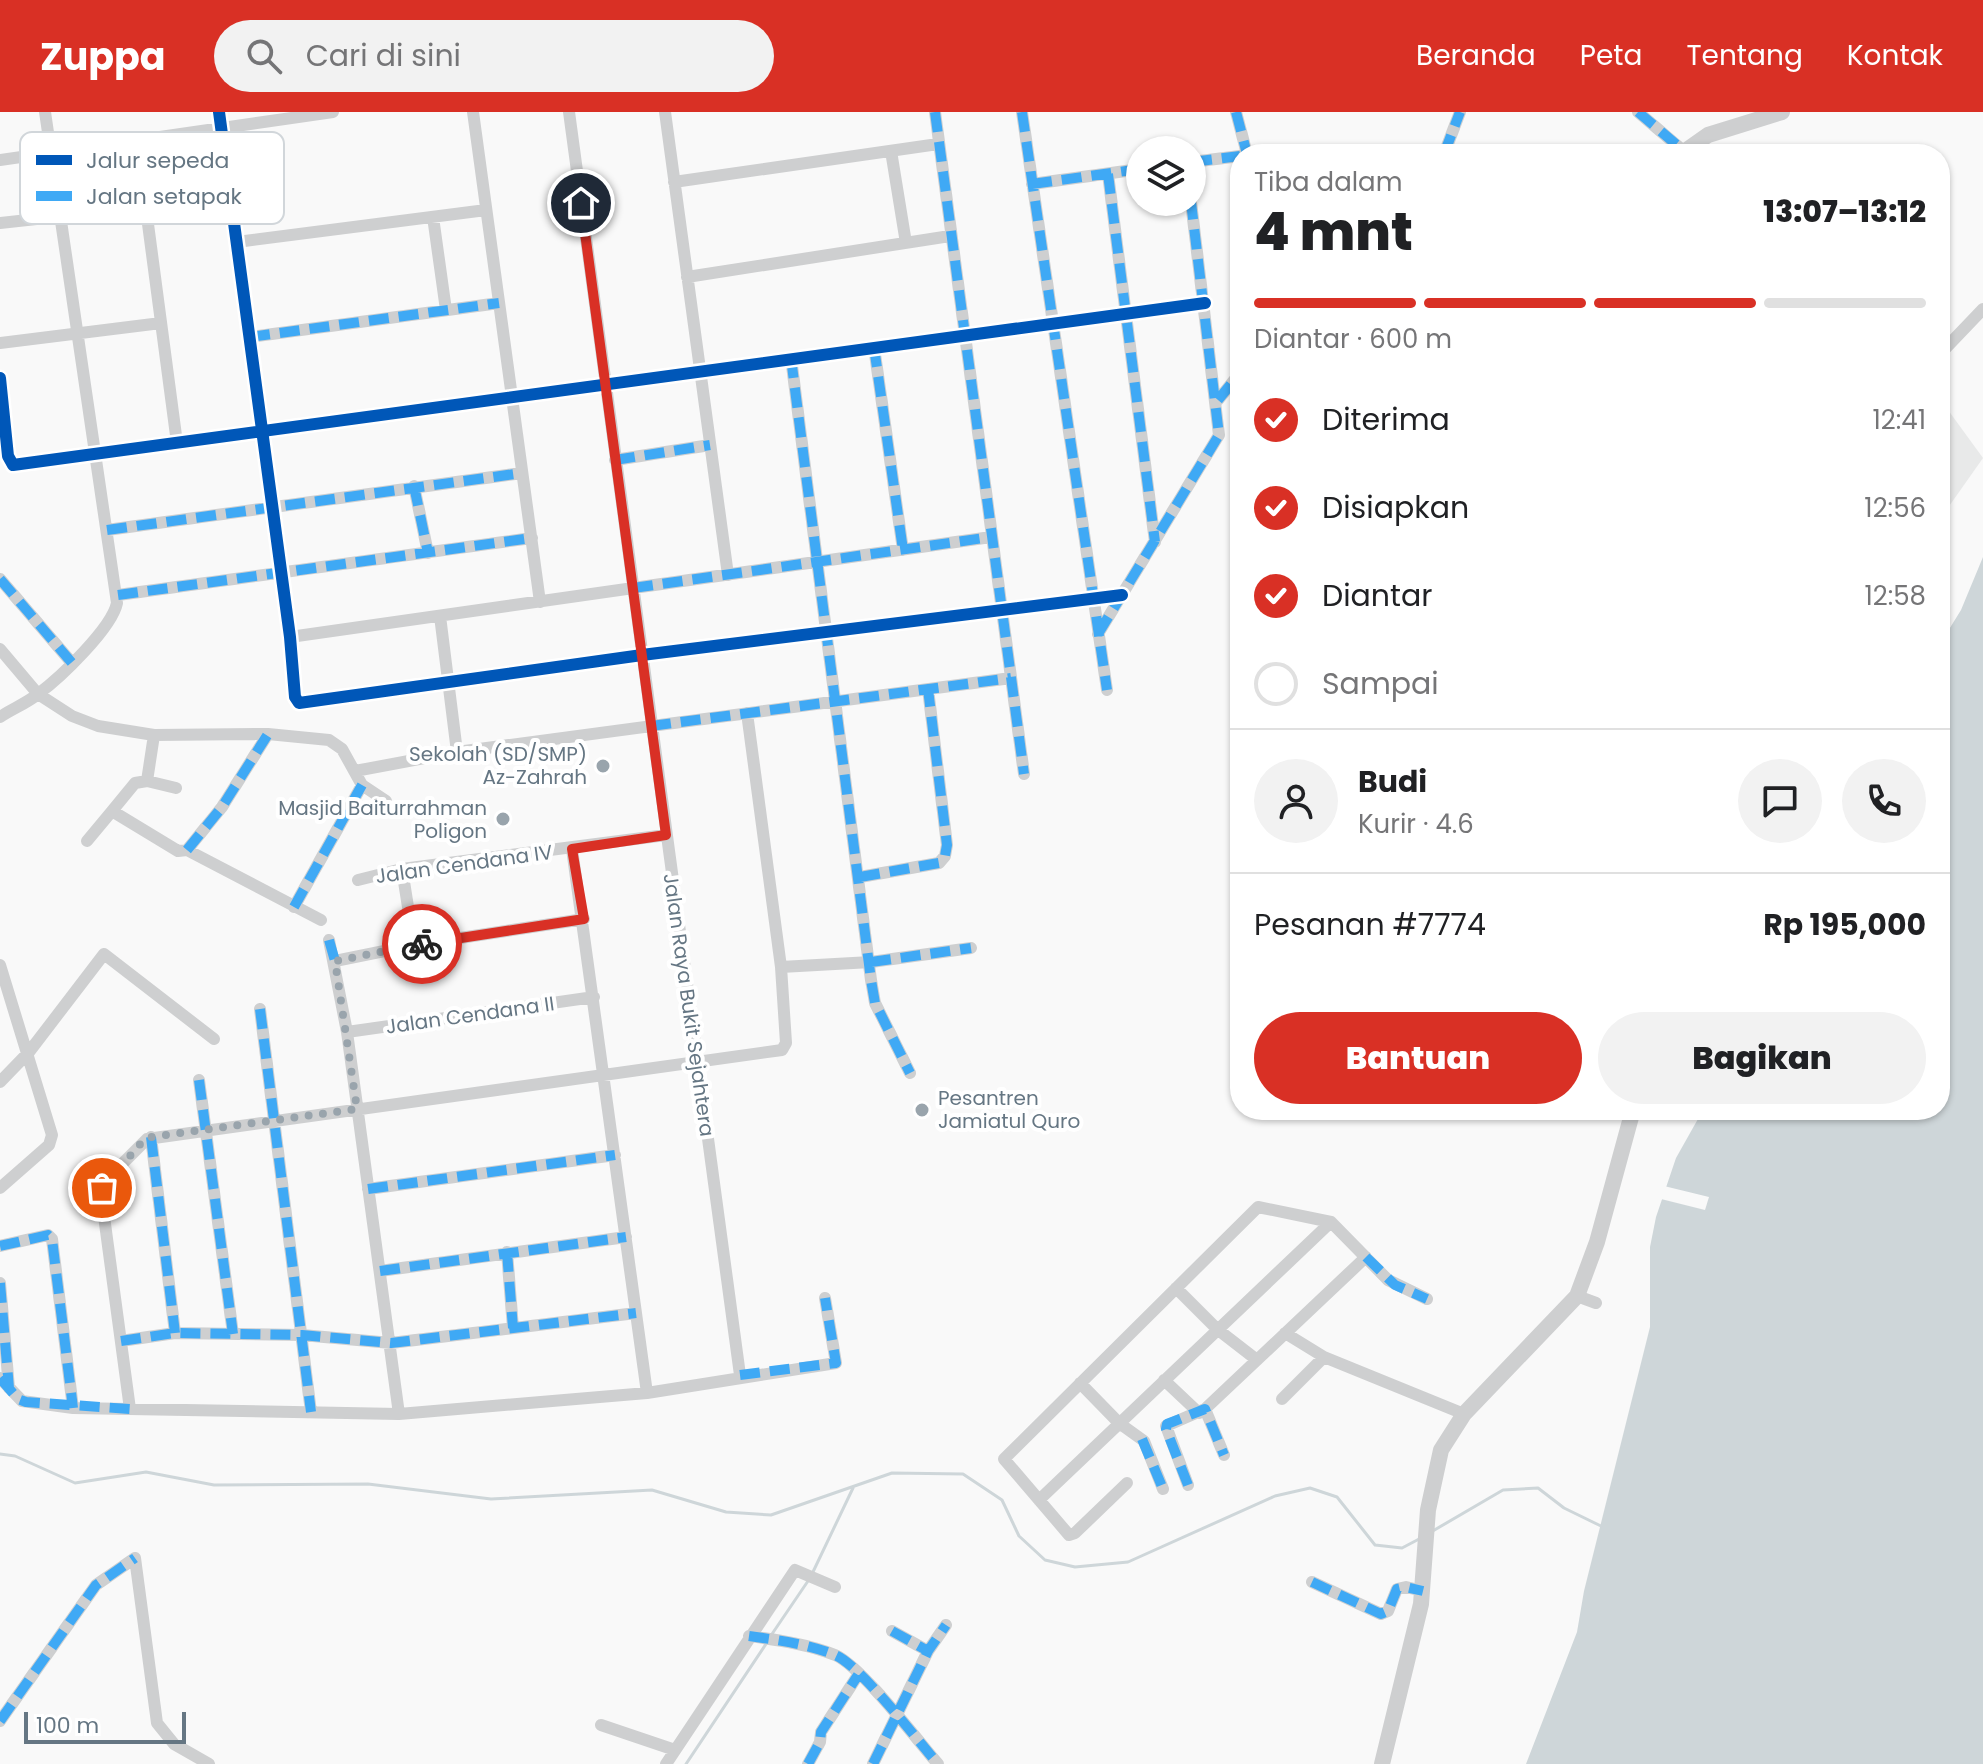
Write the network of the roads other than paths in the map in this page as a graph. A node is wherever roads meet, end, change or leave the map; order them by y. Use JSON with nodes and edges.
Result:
{"nodes":[{"id":1,"x":45,"y":112,"type":"edge"},
{"id":2,"x":219,"y":112,"type":"edge"},
{"id":3,"x":333,"y":112,"type":"edge"},
{"id":4,"x":473,"y":112,"type":"edge"},
{"id":5,"x":569,"y":112,"type":"edge"},
{"id":6,"x":665,"y":112,"type":"edge"},
{"id":7,"x":935,"y":112,"type":"edge"},
{"id":8,"x":1022,"y":112,"type":"edge"},
{"id":9,"x":1236,"y":112,"type":"edge"},
{"id":10,"x":1460,"y":112,"type":"edge"},
{"id":11,"x":1638,"y":112,"type":"edge"},
{"id":12,"x":1782,"y":112,"type":"edge"},
{"id":13,"x":221,"y":128,"type":"junction"},
{"id":14,"x":47,"y":132,"type":"edge"},
{"id":15,"x":195,"y":132,"type":"edge"},
{"id":16,"x":222,"y":132,"type":"edge"},
{"id":17,"x":938,"y":144,"type":"junction"},
{"id":18,"x":1244,"y":144,"type":"edge"},
{"id":19,"x":1448,"y":144,"type":"edge"},
{"id":20,"x":1674,"y":144,"type":"edge"},
{"id":21,"x":1696,"y":144,"type":"edge"},
{"id":22,"x":891,"y":151,"type":"junction"},
{"id":23,"x":20,"y":157,"type":"edge"},
{"id":24,"x":1230,"y":157,"type":"edge"},
{"id":25,"x":0,"y":160,"type":"edge"},
{"id":26,"x":1206,"y":160,"type":"edge"},
{"id":27,"x":1126,"y":171,"type":"edge"},
{"id":28,"x":1108,"y":174,"type":"junction"},
{"id":29,"x":674,"y":182,"type":"junction"},
{"id":30,"x":1032,"y":184,"type":"junction"},
{"id":31,"x":486,"y":210,"type":"junction"},
{"id":32,"x":1193,"y":216,"type":"edge"},
{"id":33,"x":433,"y":217,"type":"junction"},
{"id":34,"x":20,"y":221,"type":"edge"},
{"id":35,"x":0,"y":223,"type":"edge"},
{"id":36,"x":61,"y":224,"type":"edge"},
{"id":37,"x":148,"y":224,"type":"edge"},
{"id":38,"x":234,"y":224,"type":"edge"},
{"id":39,"x":950,"y":236,"type":"junction"},
{"id":40,"x":237,"y":242,"type":"junction"},
{"id":41,"x":906,"y":243,"type":"junction"},
{"id":42,"x":687,"y":277,"type":"junction"},
{"id":43,"x":499,"y":303,"type":"junction"},
{"id":44,"x":1205,"y":303,"type":"junction"},
{"id":45,"x":446,"y":310,"type":"junction"},
{"id":46,"x":1982,"y":311,"type":"edge"},
{"id":47,"x":1126,"y":314,"type":"junction"},
{"id":48,"x":161,"y":323,"type":"junction"},
{"id":49,"x":1053,"y":323,"type":"junction"},
{"id":50,"x":78,"y":333,"type":"junction"},
{"id":51,"x":964,"y":335,"type":"junction"},
{"id":52,"x":250,"y":337,"type":"junction"},
{"id":53,"x":0,"y":343,"type":"edge"},
{"id":54,"x":1950,"y":344,"type":"edge"},
{"id":55,"x":874,"y":347,"type":"junction"},
{"id":56,"x":791,"y":358,"type":"junction"},
{"id":57,"x":700,"y":371,"type":"junction"},
{"id":58,"x":0,"y":378,"type":"edge"},
{"id":59,"x":605,"y":384,"type":"junction"},
{"id":60,"x":1230,"y":385,"type":"edge"},
{"id":61,"x":511,"y":397,"type":"junction"},
{"id":62,"x":1218,"y":400,"type":"junction"},
{"id":63,"x":2,"y":411,"type":"edge"},
{"id":64,"x":262,"y":431,"type":"junction"},
{"id":65,"x":177,"y":443,"type":"junction"},
{"id":66,"x":710,"y":445,"type":"junction"},
{"id":67,"x":97,"y":454,"type":"junction"},
{"id":68,"x":615,"y":460,"type":"junction"},
{"id":69,"x":522,"y":473,"type":"junction"},
{"id":70,"x":414,"y":486,"type":"junction"},
{"id":71,"x":273,"y":507,"type":"junction"},
{"id":72,"x":107,"y":530,"type":"junction"},
{"id":73,"x":991,"y":537,"type":"junction"},
{"id":74,"x":532,"y":538,"type":"junction"},
{"id":75,"x":1155,"y":542,"type":"junction"},
{"id":76,"x":903,"y":550,"type":"junction"},
{"id":77,"x":428,"y":553,"type":"junction"},
{"id":78,"x":818,"y":562,"type":"junction"},
{"id":79,"x":281,"y":572,"type":"junction"},
{"id":80,"x":728,"y":575,"type":"junction"},
{"id":81,"x":0,"y":579,"type":"edge"},
{"id":82,"x":633,"y":588,"type":"junction"},
{"id":83,"x":118,"y":595,"type":"junction"},
{"id":84,"x":1122,"y":595,"type":"junction"},
{"id":85,"x":1094,"y":600,"type":"junction"},
{"id":86,"x":540,"y":602,"type":"junction"},
{"id":87,"x":1001,"y":611,"type":"junction"},
{"id":88,"x":440,"y":616,"type":"junction"},
{"id":89,"x":827,"y":632,"type":"junction"},
{"id":90,"x":1098,"y":634,"type":"junction"},
{"id":91,"x":290,"y":637,"type":"junction"},
{"id":92,"x":0,"y":649,"type":"edge"},
{"id":93,"x":642,"y":655,"type":"junction"},
{"id":94,"x":72,"y":663,"type":"junction"},
{"id":95,"x":1011,"y":678,"type":"junction"},
{"id":96,"x":449,"y":682,"type":"junction"},
{"id":97,"x":928,"y":689,"type":"junction"},
{"id":98,"x":1107,"y":690,"type":"dead end"},
{"id":99,"x":38,"y":694,"type":"junction"},
{"id":100,"x":836,"y":701,"type":"junction"},
{"id":101,"x":747,"y":713,"type":"junction"},
{"id":102,"x":0,"y":717,"type":"edge"},
{"id":103,"x":651,"y":726,"type":"junction"},
{"id":104,"x":268,"y":734,"type":"junction"},
{"id":105,"x":154,"y":735,"type":"junction"},
{"id":106,"x":457,"y":752,"type":"junction"},
{"id":107,"x":355,"y":771,"type":"junction"},
{"id":108,"x":1024,"y":774,"type":"dead end"},
{"id":109,"x":147,"y":781,"type":"junction"},
{"id":110,"x":362,"y":785,"type":"junction"},
{"id":111,"x":176,"y":788,"type":"dead end"},
{"id":112,"x":386,"y":801,"type":"dead end"},
{"id":113,"x":112,"y":811,"type":"junction"},
{"id":114,"x":666,"y":835,"type":"junction"},
{"id":115,"x":87,"y":841,"type":"dead end"},
{"id":116,"x":572,"y":849,"type":"junction"},
{"id":117,"x":187,"y":850,"type":"junction"},
{"id":118,"x":402,"y":869,"type":"junction"},
{"id":119,"x":860,"y":877,"type":"junction"},
{"id":120,"x":358,"y":880,"type":"dead end"},
{"id":121,"x":294,"y":907,"type":"junction"},
{"id":122,"x":584,"y":919,"type":"junction"},
{"id":123,"x":321,"y":920,"type":"dead end"},
{"id":124,"x":329,"y":940,"type":"dead end"},
{"id":125,"x":414,"y":945,"type":"junction"},
{"id":126,"x":971,"y":948,"type":"dead end"},
{"id":127,"x":335,"y":961,"type":"junction"},
{"id":128,"x":871,"y":962,"type":"junction"},
{"id":129,"x":781,"y":967,"type":"junction"},
{"id":130,"x":1,"y":970,"type":"edge"},
{"id":131,"x":594,"y":997,"type":"junction"},
{"id":132,"x":260,"y":1009,"type":"dead end"},
{"id":133,"x":347,"y":1032,"type":"junction"},
{"id":134,"x":214,"y":1039,"type":"dead end"},
{"id":135,"x":29,"y":1052,"type":"junction"},
{"id":136,"x":697,"y":1062,"type":"junction"},
{"id":137,"x":910,"y":1073,"type":"dead end"},
{"id":138,"x":604,"y":1075,"type":"junction"},
{"id":139,"x":199,"y":1080,"type":"dead end"},
{"id":140,"x":0,"y":1082,"type":"edge"},
{"id":141,"x":357,"y":1109,"type":"junction"},
{"id":142,"x":275,"y":1120,"type":"junction"},
{"id":143,"x":1630,"y":1120,"type":"edge"},
{"id":144,"x":206,"y":1129,"type":"junction"},
{"id":145,"x":151,"y":1137,"type":"junction"},
{"id":146,"x":615,"y":1155,"type":"junction"},
{"id":147,"x":0,"y":1188,"type":"edge"},
{"id":148,"x":368,"y":1189,"type":"junction"},
{"id":149,"x":1331,"y":1222,"type":"junction"},
{"id":150,"x":626,"y":1237,"type":"junction"},
{"id":151,"x":0,"y":1246,"type":"edge"},
{"id":152,"x":507,"y":1252,"type":"junction"},
{"id":153,"x":1366,"y":1257,"type":"junction"},
{"id":154,"x":380,"y":1271,"type":"junction"},
{"id":155,"x":1176,"y":1288,"type":"junction"},
{"id":156,"x":1,"y":1290,"type":"edge"},
{"id":157,"x":1577,"y":1296,"type":"junction"},
{"id":158,"x":825,"y":1298,"type":"dead end"},
{"id":159,"x":1427,"y":1299,"type":"dead end"},
{"id":160,"x":1596,"y":1303,"type":"dead end"},
{"id":161,"x":636,"y":1313,"type":"junction"},
{"id":162,"x":513,"y":1328,"type":"junction"},
{"id":163,"x":1217,"y":1329,"type":"junction"},
{"id":164,"x":175,"y":1333,"type":"junction"},
{"id":165,"x":1285,"y":1333,"type":"junction"},
{"id":166,"x":233,"y":1334,"type":"junction"},
{"id":167,"x":302,"y":1335,"type":"junction"},
{"id":168,"x":121,"y":1341,"type":"junction"},
{"id":169,"x":391,"y":1343,"type":"junction"},
{"id":170,"x":1324,"y":1357,"type":"junction"},
{"id":171,"x":1257,"y":1360,"type":"junction"},
{"id":172,"x":740,"y":1375,"type":"junction"},
{"id":173,"x":1164,"y":1380,"type":"junction"},
{"id":174,"x":4,"y":1383,"type":"edge"},
{"id":175,"x":1080,"y":1383,"type":"junction"},
{"id":176,"x":647,"y":1393,"type":"junction"},
{"id":177,"x":1282,"y":1399,"type":"dead end"},
{"id":178,"x":73,"y":1408,"type":"junction"},
{"id":179,"x":130,"y":1409,"type":"junction"},
{"id":180,"x":1202,"y":1411,"type":"junction"},
{"id":181,"x":311,"y":1412,"type":"junction"},
{"id":182,"x":399,"y":1414,"type":"junction"},
{"id":183,"x":1464,"y":1414,"type":"junction"},
{"id":184,"x":1119,"y":1423,"type":"junction"},
{"id":185,"x":1224,"y":1455,"type":"dead end"},
{"id":186,"x":1127,"y":1483,"type":"dead end"},
{"id":187,"x":1188,"y":1485,"type":"dead end"},
{"id":188,"x":1163,"y":1489,"type":"dead end"},
{"id":189,"x":1039,"y":1500,"type":"junction"},
{"id":190,"x":1312,"y":1582,"type":"dead end"},
{"id":191,"x":1424,"y":1583,"type":"junction"},
{"id":192,"x":835,"y":1587,"type":"dead end"},
{"id":193,"x":946,"y":1625,"type":"dead end"},
{"id":194,"x":892,"y":1631,"type":"dead end"},
{"id":195,"x":754,"y":1637,"type":"junction"},
{"id":196,"x":928,"y":1651,"type":"junction"},
{"id":197,"x":858,"y":1675,"type":"junction"},
{"id":198,"x":898,"y":1714,"type":"junction"},
{"id":199,"x":0,"y":1721,"type":"edge"},
{"id":200,"x":601,"y":1725,"type":"dead end"},
{"id":201,"x":675,"y":1750,"type":"junction"},
{"id":202,"x":209,"y":1764,"type":"edge"},
{"id":203,"x":666,"y":1764,"type":"edge"},
{"id":204,"x":808,"y":1764,"type":"edge"},
{"id":205,"x":873,"y":1764,"type":"edge"},
{"id":206,"x":938,"y":1764,"type":"edge"},
{"id":207,"x":1382,"y":1764,"type":"edge"}],
"edges":[{"from":1,"to":14,"type":"street"},
{"from":2,"to":13,"type":"street"},
{"from":3,"to":13,"type":"street"},
{"from":4,"to":31,"type":"street"},
{"from":5,"to":59,"type":"street","name":"Jalan Raya Bukit Sejahtera"},
{"from":6,"to":29,"type":"street"},
{"from":7,"to":17,"type":"street"},
{"from":8,"to":30,"type":"street"},
{"from":9,"to":18,"type":"street"},
{"from":10,"to":19,"type":"street"},
{"from":11,"to":20,"type":"street"},
{"from":12,"to":21,"type":"street"},
{"from":13,"to":15,"type":"street"},
{"from":13,"to":16,"type":"street"},
{"from":17,"to":22,"type":"street"},
{"from":17,"to":39,"type":"street"},
{"from":22,"to":29,"type":"street"},
{"from":22,"to":41,"type":"street"},
{"from":23,"to":25,"type":"street"},
{"from":24,"to":26,"type":"street"},
{"from":27,"to":28,"type":"street"},
{"from":28,"to":30,"type":"street"},
{"from":28,"to":47,"type":"street"},
{"from":29,"to":42,"type":"street"},
{"from":30,"to":49,"type":"street"},
{"from":31,"to":33,"type":"street"},
{"from":31,"to":43,"type":"street"},
{"from":32,"to":44,"type":"street"},
{"from":33,"to":40,"type":"street"},
{"from":33,"to":45,"type":"street"},
{"from":34,"to":35,"type":"street"},
{"from":36,"to":50,"type":"street"},
{"from":37,"to":48,"type":"street"},
{"from":38,"to":40,"type":"street"},
{"from":39,"to":41,"type":"street"},
{"from":39,"to":51,"type":"street"},
{"from":40,"to":52,"type":"street"},
{"from":41,"to":42,"type":"street"},
{"from":42,"to":57,"type":"street"},
{"from":43,"to":45,"type":"street"},
{"from":43,"to":61,"type":"street"},
{"from":44,"to":47,"type":"street"},
{"from":44,"to":62,"type":"street"},
{"from":45,"to":52,"type":"street"},
{"from":46,"to":54,"type":"street"},
{"from":47,"to":49,"type":"street"},
{"from":47,"to":75,"type":"street"},
{"from":48,"to":50,"type":"street"},
{"from":48,"to":65,"type":"street"},
{"from":49,"to":51,"type":"street"},
{"from":49,"to":85,"type":"street"},
{"from":50,"to":53,"type":"street"},
{"from":50,"to":67,"type":"street"},
{"from":51,"to":55,"type":"street"},
{"from":51,"to":73,"type":"street"},
{"from":52,"to":64,"type":"street"},
{"from":55,"to":56,"type":"street"},
{"from":55,"to":76,"type":"street"},
{"from":56,"to":57,"type":"street"},
{"from":56,"to":78,"type":"street"},
{"from":57,"to":59,"type":"street"},
{"from":57,"to":66,"type":"street"},
{"from":58,"to":63,"type":"street"},
{"from":59,"to":61,"type":"street"},
{"from":59,"to":68,"type":"street","name":"Jalan Raya Bukit Sejahtera"},
{"from":60,"to":62,"type":"street"},
{"from":61,"to":64,"type":"street"},
{"from":61,"to":69,"type":"street"},
{"from":62,"to":75,"type":"street"},
{"from":63,"to":67,"type":"street"},
{"from":64,"to":65,"type":"street"},
{"from":64,"to":71,"type":"street"},
{"from":65,"to":67,"type":"street"},
{"from":66,"to":68,"type":"street"},
{"from":66,"to":80,"type":"street"},
{"from":67,"to":72,"type":"street"},
{"from":68,"to":82,"type":"street","name":"Jalan Raya Bukit Sejahtera"},
{"from":69,"to":70,"type":"street"},
{"from":69,"to":74,"type":"street"},
{"from":70,"to":71,"type":"street"},
{"from":70,"to":77,"type":"street"},
{"from":71,"to":72,"type":"street"},
{"from":71,"to":79,"type":"street"},
{"from":72,"to":83,"type":"street"},
{"from":73,"to":76,"type":"street"},
{"from":73,"to":87,"type":"street"},
{"from":74,"to":77,"type":"street"},
{"from":74,"to":86,"type":"street"},
{"from":75,"to":84,"type":"street"},
{"from":76,"to":78,"type":"street"},
{"from":77,"to":79,"type":"street"},
{"from":78,"to":80,"type":"street"},
{"from":78,"to":89,"type":"street"},
{"from":79,"to":83,"type":"street"},
{"from":79,"to":91,"type":"street"},
{"from":80,"to":82,"type":"street"},
{"from":81,"to":94,"type":"street"},
{"from":82,"to":86,"type":"street"},
{"from":82,"to":93,"type":"street","name":"Jalan Raya Bukit Sejahtera"},
{"from":83,"to":94,"type":"street"},
{"from":84,"to":85,"type":"street"},
{"from":84,"to":90,"type":"street"},
{"from":85,"to":87,"type":"street"},
{"from":85,"to":90,"type":"street"},
{"from":86,"to":88,"type":"street"},
{"from":87,"to":89,"type":"street"},
{"from":87,"to":95,"type":"street"},
{"from":88,"to":91,"type":"street"},
{"from":88,"to":96,"type":"street"},
{"from":89,"to":93,"type":"street"},
{"from":89,"to":100,"type":"street"},
{"from":90,"to":98,"type":"street"},
{"from":91,"to":96,"type":"street"},
{"from":92,"to":99,"type":"street"},
{"from":93,"to":96,"type":"street"},
{"from":93,"to":103,"type":"street","name":"Jalan Raya Bukit Sejahtera"},
{"from":94,"to":99,"type":"street"},
{"from":95,"to":97,"type":"street"},
{"from":95,"to":108,"type":"street"},
{"from":96,"to":106,"type":"street"},
{"from":97,"to":100,"type":"street"},
{"from":97,"to":119,"type":"street"},
{"from":99,"to":102,"type":"street"},
{"from":99,"to":105,"type":"street"},
{"from":100,"to":101,"type":"street"},
{"from":100,"to":119,"type":"street"},
{"from":101,"to":103,"type":"street"},
{"from":101,"to":129,"type":"street"},
{"from":103,"to":106,"type":"street"},
{"from":103,"to":114,"type":"street","name":"Jalan Raya Bukit Sejahtera"},
{"from":104,"to":105,"type":"street"},
{"from":104,"to":107,"type":"street"},
{"from":104,"to":117,"type":"street"},
{"from":105,"to":109,"type":"street"},
{"from":106,"to":107,"type":"street"},
{"from":107,"to":110,"type":"street"},
{"from":109,"to":111,"type":"street"},
{"from":109,"to":113,"type":"street"},
{"from":110,"to":112,"type":"street"},
{"from":110,"to":121,"type":"street"},
{"from":113,"to":115,"type":"street"},
{"from":113,"to":117,"type":"street"},
{"from":114,"to":116,"type":"street","name":"Jalan Cendana IV"},
{"from":114,"to":136,"type":"street","name":"Jalan Raya Bukit Sejahtera"},
{"from":116,"to":118,"type":"street","name":"Jalan Cendana IV"},
{"from":116,"to":122,"type":"street"},
{"from":117,"to":121,"type":"street"},
{"from":118,"to":120,"type":"street","name":"Jalan Cendana IV"},
{"from":118,"to":125,"type":"street"},
{"from":119,"to":128,"type":"street"},
{"from":121,"to":123,"type":"street"},
{"from":122,"to":125,"type":"street"},
{"from":122,"to":131,"type":"street"},
{"from":124,"to":127,"type":"street"},
{"from":125,"to":127,"type":"street"},
{"from":126,"to":128,"type":"street"},
{"from":127,"to":133,"type":"street"},
{"from":128,"to":129,"type":"street"},
{"from":128,"to":137,"type":"street"},
{"from":129,"to":136,"type":"street"},
{"from":130,"to":135,"type":"street"},
{"from":131,"to":133,"type":"street","name":"Jalan Cendana II"},
{"from":131,"to":138,"type":"street"},
{"from":132,"to":142,"type":"street"},
{"from":133,"to":141,"type":"street"},
{"from":134,"to":135,"type":"street"},
{"from":135,"to":140,"type":"street"},
{"from":135,"to":147,"type":"street"},
{"from":136,"to":138,"type":"street"},
{"from":136,"to":172,"type":"street","name":"Jalan Raya Bukit Sejahtera"},
{"from":138,"to":141,"type":"street"},
{"from":138,"to":146,"type":"street"},
{"from":139,"to":144,"type":"street"},
{"from":141,"to":142,"type":"street"},
{"from":141,"to":148,"type":"street"},
{"from":142,"to":144,"type":"street"},
{"from":142,"to":167,"type":"street"},
{"from":143,"to":157,"type":"street"},
{"from":144,"to":145,"type":"street"},
{"from":144,"to":166,"type":"street"},
{"from":145,"to":164,"type":"street"},
{"from":145,"to":168,"type":"street"},
{"from":146,"to":148,"type":"street"},
{"from":146,"to":150,"type":"street"},
{"from":148,"to":154,"type":"street"},
{"from":149,"to":153,"type":"street"},
{"from":149,"to":155,"type":"street"},
{"from":149,"to":163,"type":"street"},
{"from":150,"to":152,"type":"street"},
{"from":150,"to":161,"type":"street"},
{"from":151,"to":178,"type":"street"},
{"from":152,"to":154,"type":"street"},
{"from":152,"to":162,"type":"street"},
{"from":153,"to":159,"type":"street"},
{"from":153,"to":165,"type":"street"},
{"from":154,"to":169,"type":"street"},
{"from":155,"to":163,"type":"street"},
{"from":155,"to":175,"type":"street"},
{"from":156,"to":174,"type":"street"},
{"from":157,"to":160,"type":"street"},
{"from":157,"to":183,"type":"street"},
{"from":158,"to":172,"type":"street"},
{"from":161,"to":162,"type":"street"},
{"from":161,"to":176,"type":"street"},
{"from":162,"to":169,"type":"street"},
{"from":163,"to":171,"type":"street"},
{"from":163,"to":173,"type":"street"},
{"from":164,"to":166,"type":"street"},
{"from":164,"to":168,"type":"street"},
{"from":165,"to":170,"type":"street"},
{"from":165,"to":171,"type":"street"},
{"from":166,"to":167,"type":"street"},
{"from":167,"to":169,"type":"street"},
{"from":167,"to":181,"type":"street"},
{"from":168,"to":179,"type":"street"},
{"from":169,"to":182,"type":"street"},
{"from":170,"to":177,"type":"street"},
{"from":170,"to":183,"type":"street"},
{"from":171,"to":180,"type":"street"},
{"from":172,"to":176,"type":"street"},
{"from":173,"to":180,"type":"street"},
{"from":173,"to":184,"type":"street"},
{"from":174,"to":178,"type":"street"},
{"from":175,"to":184,"type":"street"},
{"from":175,"to":189,"type":"street"},
{"from":176,"to":182,"type":"street"},
{"from":178,"to":179,"type":"street"},
{"from":179,"to":181,"type":"street"},
{"from":180,"to":185,"type":"street"},
{"from":180,"to":187,"type":"street"},
{"from":181,"to":182,"type":"street"},
{"from":183,"to":191,"type":"street"},
{"from":184,"to":188,"type":"street"},
{"from":184,"to":189,"type":"street"},
{"from":186,"to":189,"type":"street"},
{"from":190,"to":191,"type":"street"},
{"from":191,"to":207,"type":"street"},
{"from":192,"to":195,"type":"street"},
{"from":193,"to":196,"type":"street"},
{"from":194,"to":196,"type":"street"},
{"from":195,"to":197,"type":"street"},
{"from":195,"to":201,"type":"street"},
{"from":196,"to":198,"type":"street"},
{"from":197,"to":198,"type":"street"},
{"from":197,"to":204,"type":"street"},
{"from":198,"to":205,"type":"street"},
{"from":198,"to":206,"type":"street"},
{"from":199,"to":202,"type":"street"},
{"from":200,"to":201,"type":"street"},
{"from":201,"to":203,"type":"street"}]}
